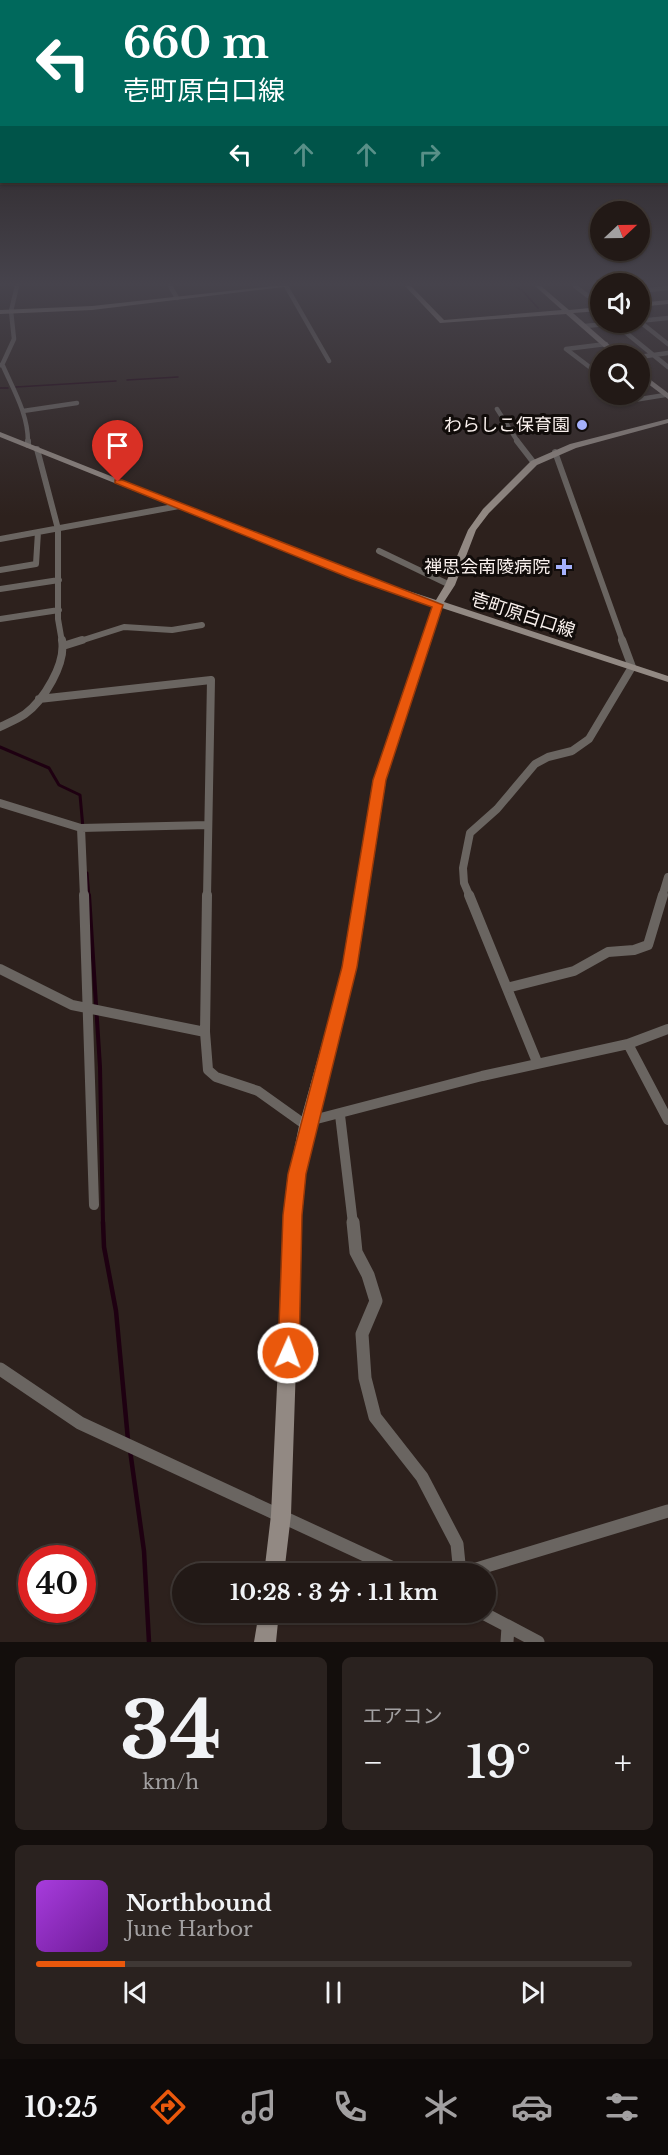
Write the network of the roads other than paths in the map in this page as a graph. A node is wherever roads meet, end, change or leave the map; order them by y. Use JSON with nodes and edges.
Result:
{"nodes":[{"id":1,"x":1,"y":365,"type":"edge"},
{"id":2,"x":650,"y":382,"type":"edge"},
{"id":3,"x":667,"y":396,"type":"edge"},
{"id":4,"x":650,"y":398,"type":"edge"},
{"id":5,"x":77,"y":403,"type":"dead end"},
{"id":6,"x":497,"y":409,"type":"dead end"},
{"id":7,"x":23,"y":411,"type":"junction"},
{"id":8,"x":668,"y":421,"type":"edge"},
{"id":9,"x":0,"y":434,"type":"edge"},
{"id":10,"x":32,"y":447,"type":"junction"},
{"id":11,"x":555,"y":452,"type":"junction"},
{"id":12,"x":534,"y":463,"type":"junction"},
{"id":13,"x":179,"y":506,"type":"junction"},
{"id":14,"x":58,"y":529,"type":"junction"},
{"id":15,"x":38,"y":532,"type":"junction"},
{"id":16,"x":0,"y":539,"type":"edge"},
{"id":17,"x":379,"y":551,"type":"dead end"},
{"id":18,"x":0,"y":570,"type":"edge"},
{"id":19,"x":59,"y":580,"type":"junction"},
{"id":20,"x":450,"y":585,"type":"junction"},
{"id":21,"x":0,"y":590,"type":"edge"},
{"id":22,"x":438,"y":605,"type":"junction"},
{"id":23,"x":59,"y":610,"type":"junction"},
{"id":24,"x":0,"y":619,"type":"edge"},
{"id":25,"x":202,"y":625,"type":"dead end"},
{"id":26,"x":63,"y":646,"type":"junction"},
{"id":27,"x":632,"y":667,"type":"junction"},
{"id":28,"x":668,"y":679,"type":"edge"},
{"id":29,"x":39,"y":699,"type":"junction"},
{"id":30,"x":0,"y":727,"type":"edge"},
{"id":31,"x":0,"y":803,"type":"edge"},
{"id":32,"x":208,"y":825,"type":"junction"},
{"id":33,"x":81,"y":828,"type":"junction"},
{"id":34,"x":668,"y":877,"type":"edge"},
{"id":35,"x":0,"y":969,"type":"edge"},
{"id":36,"x":507,"y":988,"type":"junction"},
{"id":37,"x":90,"y":1011,"type":"junction"},
{"id":38,"x":668,"y":1029,"type":"edge"},
{"id":39,"x":205,"y":1032,"type":"junction"},
{"id":40,"x":627,"y":1044,"type":"junction"},
{"id":41,"x":537,"y":1062,"type":"junction"},
{"id":42,"x":340,"y":1115,"type":"junction"},
{"id":43,"x":668,"y":1120,"type":"edge"},
{"id":44,"x":308,"y":1123,"type":"junction"},
{"id":45,"x":94,"y":1205,"type":"dead end"},
{"id":46,"x":0,"y":1369,"type":"edge"},
{"id":47,"x":668,"y":1510,"type":"edge"},
{"id":48,"x":281,"y":1515,"type":"junction"},
{"id":49,"x":275,"y":1563,"type":"edge"},
{"id":50,"x":383,"y":1563,"type":"edge"},
{"id":51,"x":459,"y":1563,"type":"edge"},
{"id":52,"x":496,"y":1563,"type":"edge"},
{"id":53,"x":496,"y":1620,"type":"edge"},
{"id":54,"x":268,"y":1623,"type":"edge"},
{"id":55,"x":508,"y":1627,"type":"junction"},
{"id":56,"x":265,"y":1642,"type":"edge"},
{"id":57,"x":507,"y":1642,"type":"edge"},
{"id":58,"x":538,"y":1642,"type":"edge"}],
"edges":[{"from":1,"to":7,"type":"street"},
{"from":2,"to":3,"type":"street"},
{"from":3,"to":4,"type":"street"},
{"from":5,"to":7,"type":"street"},
{"from":6,"to":12,"type":"street"},
{"from":7,"to":10,"type":"street"},
{"from":8,"to":11,"type":"street"},
{"from":9,"to":10,"type":"street","name":"壱町原白口線"},
{"from":10,"to":13,"type":"street","name":"壱町原白口線"},
{"from":10,"to":14,"type":"street"},
{"from":11,"to":12,"type":"street"},
{"from":11,"to":27,"type":"street"},
{"from":12,"to":20,"type":"street"},
{"from":13,"to":14,"type":"street"},
{"from":13,"to":22,"type":"street","name":"壱町原白口線"},
{"from":14,"to":15,"type":"street"},
{"from":14,"to":19,"type":"street"},
{"from":15,"to":16,"type":"street"},
{"from":15,"to":18,"type":"street"},
{"from":17,"to":20,"type":"street"},
{"from":19,"to":21,"type":"street"},
{"from":19,"to":23,"type":"street"},
{"from":20,"to":22,"type":"street"},
{"from":22,"to":27,"type":"street","name":"壱町原白口線"},
{"from":22,"to":44,"type":"street"},
{"from":23,"to":24,"type":"street"},
{"from":23,"to":26,"type":"street"},
{"from":25,"to":26,"type":"street"},
{"from":26,"to":29,"type":"street"},
{"from":27,"to":28,"type":"street","name":"壱町原白口線"},
{"from":27,"to":36,"type":"street"},
{"from":29,"to":30,"type":"street"},
{"from":29,"to":32,"type":"street"},
{"from":31,"to":33,"type":"street"},
{"from":32,"to":33,"type":"street"},
{"from":32,"to":39,"type":"street"},
{"from":33,"to":37,"type":"street"},
{"from":34,"to":36,"type":"street"},
{"from":35,"to":37,"type":"street"},
{"from":36,"to":41,"type":"street"},
{"from":37,"to":39,"type":"street"},
{"from":37,"to":45,"type":"street"},
{"from":38,"to":40,"type":"street"},
{"from":39,"to":44,"type":"street"},
{"from":40,"to":41,"type":"street"},
{"from":40,"to":43,"type":"street"},
{"from":41,"to":42,"type":"street"},
{"from":42,"to":44,"type":"street"},
{"from":42,"to":51,"type":"street"},
{"from":44,"to":48,"type":"street"},
{"from":46,"to":48,"type":"street"},
{"from":47,"to":52,"type":"street"},
{"from":48,"to":49,"type":"street"},
{"from":48,"to":50,"type":"street"},
{"from":53,"to":55,"type":"street"},
{"from":54,"to":56,"type":"street"},
{"from":55,"to":57,"type":"street"},
{"from":55,"to":58,"type":"street"}]}
